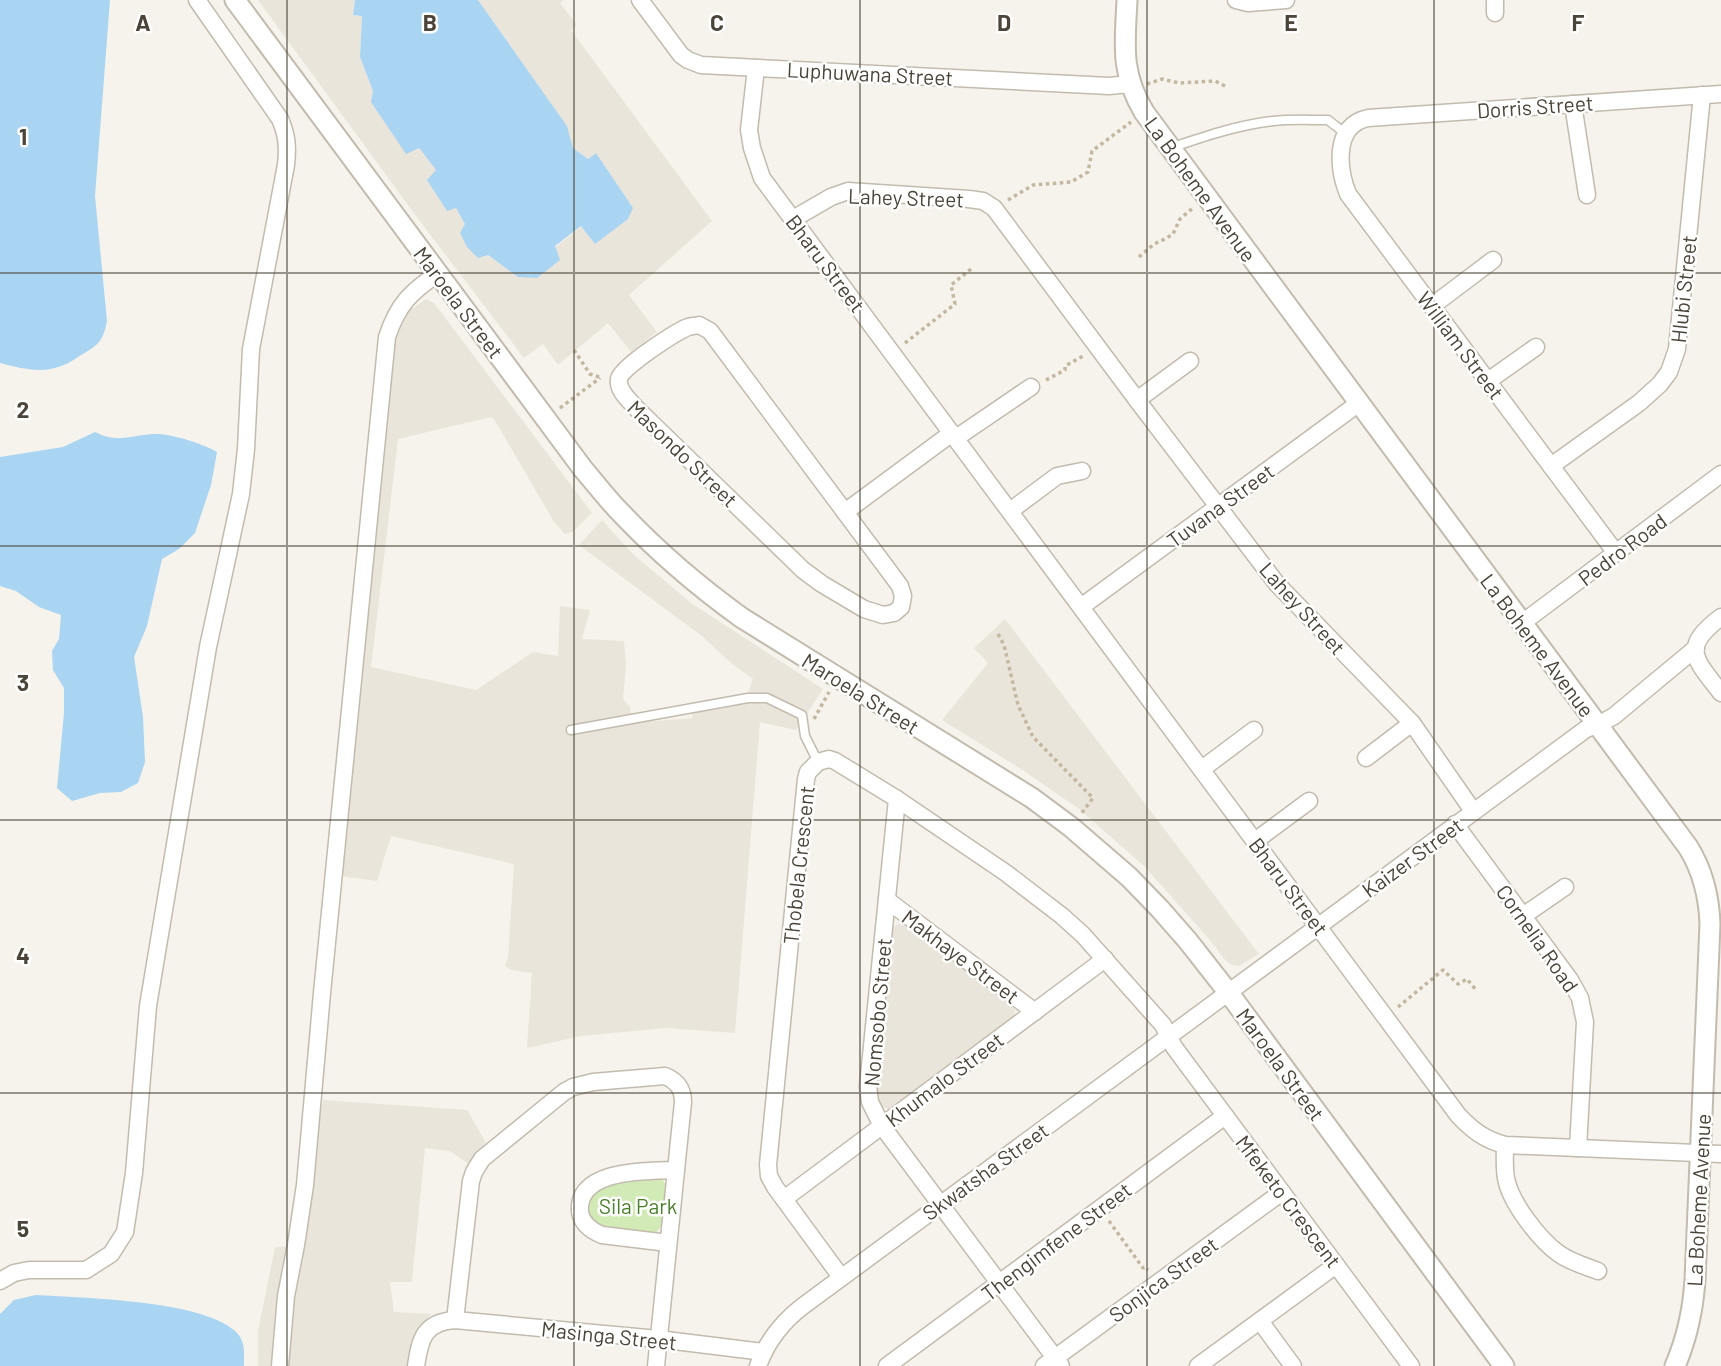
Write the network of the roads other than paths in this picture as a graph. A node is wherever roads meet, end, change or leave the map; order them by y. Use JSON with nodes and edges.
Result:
{"nodes":[{"id":1,"x":197,"y":0,"type":"edge"},
{"id":2,"x":235,"y":0,"type":"edge"},
{"id":3,"x":640,"y":0,"type":"edge"},
{"id":4,"x":1127,"y":0,"type":"edge"},
{"id":5,"x":1236,"y":0,"type":"edge"},
{"id":6,"x":1286,"y":0,"type":"edge"},
{"id":7,"x":756,"y":68,"type":"junction"},
{"id":8,"x":1131,"y":86,"type":"junction"},
{"id":9,"x":1721,"y":94,"type":"edge"},
{"id":10,"x":1702,"y":95,"type":"junction"},
{"id":11,"x":1573,"y":104,"type":"junction"},
{"id":12,"x":1348,"y":130,"type":"junction"},
{"id":13,"x":1170,"y":148,"type":"junction"},
{"id":14,"x":1587,"y":195,"type":"dead end"},
{"id":15,"x":793,"y":219,"type":"junction"},
{"id":16,"x":1493,"y":260,"type":"dead end"},
{"id":17,"x":438,"y":274,"type":"junction"},
{"id":18,"x":1432,"y":306,"type":"junction"},
{"id":19,"x":1536,"y":347,"type":"dead end"},
{"id":20,"x":1190,"y":361,"type":"dead end"},
{"id":21,"x":1488,"y":382,"type":"junction"},
{"id":22,"x":1031,"y":387,"type":"road end"},
{"id":23,"x":1137,"y":400,"type":"junction"},
{"id":24,"x":1359,"y":403,"type":"junction"},
{"id":25,"x":954,"y":436,"type":"junction"},
{"id":26,"x":1550,"y":466,"type":"junction"},
{"id":27,"x":1082,"y":471,"type":"dead end"},
{"id":28,"x":1721,"y":474,"type":"edge"},
{"id":29,"x":1218,"y":507,"type":"junction"},
{"id":30,"x":1010,"y":511,"type":"junction"},
{"id":31,"x":845,"y":512,"type":"junction"},
{"id":32,"x":1616,"y":553,"type":"junction"},
{"id":33,"x":1081,"y":607,"type":"junction"},
{"id":34,"x":1721,"y":617,"type":"edge"},
{"id":35,"x":1522,"y":623,"type":"junction"},
{"id":36,"x":1696,"y":648,"type":"junction"},
{"id":37,"x":1721,"y":693,"type":"edge"},
{"id":38,"x":1412,"y":723,"type":"junction"},
{"id":39,"x":1598,"y":726,"type":"junction"},
{"id":40,"x":571,"y":730,"type":"dead end"},
{"id":41,"x":1254,"y":730,"type":"dead end"},
{"id":42,"x":1366,"y":758,"type":"dead end"},
{"id":43,"x":818,"y":762,"type":"junction"},
{"id":44,"x":1202,"y":769,"type":"junction"},
{"id":45,"x":897,"y":799,"type":"junction"},
{"id":46,"x":1309,"y":801,"type":"dead end"},
{"id":47,"x":1473,"y":811,"type":"junction"},
{"id":48,"x":1455,"y":824,"type":"junction"},
{"id":49,"x":1255,"y":841,"type":"junction"},
{"id":50,"x":1564,"y":887,"type":"dead end"},
{"id":51,"x":887,"y":900,"type":"junction"},
{"id":52,"x":1523,"y":916,"type":"junction"},
{"id":53,"x":1318,"y":926,"type":"junction"},
{"id":54,"x":1105,"y":959,"type":"junction"},
{"id":55,"x":1228,"y":992,"type":"junction"},
{"id":56,"x":1035,"y":1012,"type":"junction"},
{"id":57,"x":1168,"y":1036,"type":"junction"},
{"id":58,"x":1225,"y":1115,"type":"junction"},
{"id":59,"x":882,"y":1125,"type":"junction"},
{"id":60,"x":1505,"y":1145,"type":"junction"},
{"id":61,"x":1578,"y":1149,"type":"junction"},
{"id":62,"x":1701,"y":1153,"type":"junction"},
{"id":63,"x":1721,"y":1154,"type":"edge"},
{"id":64,"x":676,"y":1170,"type":"junction"},
{"id":65,"x":1282,"y":1192,"type":"junction"},
{"id":66,"x":784,"y":1199,"type":"junction"},
{"id":67,"x":941,"y":1204,"type":"junction"},
{"id":68,"x":668,"y":1243,"type":"junction"},
{"id":69,"x":1336,"y":1265,"type":"junction"},
{"id":70,"x":1598,"y":1271,"type":"dead end"},
{"id":71,"x":841,"y":1278,"type":"junction"},
{"id":72,"x":0,"y":1281,"type":"edge"},
{"id":73,"x":999,"y":1283,"type":"junction"},
{"id":74,"x":455,"y":1320,"type":"junction"},
{"id":75,"x":1260,"y":1321,"type":"junction"},
{"id":76,"x":658,"y":1339,"type":"junction"},
{"id":77,"x":761,"y":1359,"type":"edge"},
{"id":78,"x":1053,"y":1363,"type":"edge"},
{"id":79,"x":280,"y":1366,"type":"edge"},
{"id":80,"x":416,"y":1366,"type":"edge"},
{"id":81,"x":656,"y":1366,"type":"edge"},
{"id":82,"x":887,"y":1366,"type":"edge"},
{"id":83,"x":1198,"y":1366,"type":"edge"},
{"id":84,"x":1293,"y":1366,"type":"edge"},
{"id":85,"x":1411,"y":1366,"type":"edge"},
{"id":86,"x":1504,"y":1366,"type":"edge"},
{"id":87,"x":1675,"y":1366,"type":"edge"}],
"edges":[{"from":1,"to":72,"type":"street"},
{"from":2,"to":17,"type":"street","name":"Maroela Street"},
{"from":3,"to":7,"type":"street","name":"Luphuwana Street"},
{"from":4,"to":8,"type":"street","name":"La Boheme Avenue"},
{"from":5,"to":6,"type":"street"},
{"from":7,"to":8,"type":"street","name":"Luphuwana Street"},
{"from":7,"to":15,"type":"street","name":"Bharu Street"},
{"from":8,"to":13,"type":"street","name":"La Boheme Avenue"},
{"from":9,"to":10,"type":"street","name":"Dorris Street"},
{"from":10,"to":11,"type":"street","name":"Dorris Street"},
{"from":10,"to":26,"type":"street","name":"Hlubi Street"},
{"from":11,"to":12,"type":"street","name":"Dorris Street"},
{"from":11,"to":14,"type":"street"},
{"from":12,"to":13,"type":"lane"},
{"from":12,"to":18,"type":"street","name":"William Street"},
{"from":13,"to":24,"type":"street","name":"La Boheme Avenue"},
{"from":15,"to":23,"type":"street","name":"Lahey Street"},
{"from":15,"to":25,"type":"street","name":"Bharu Street"},
{"from":16,"to":18,"type":"street"},
{"from":17,"to":55,"type":"street","name":"Maroela Street"},
{"from":17,"to":79,"type":"street"},
{"from":18,"to":21,"type":"street","name":"William Street"},
{"from":19,"to":21,"type":"street"},
{"from":20,"to":23,"type":"street"},
{"from":21,"to":26,"type":"street","name":"William Street"},
{"from":22,"to":25,"type":"street"},
{"from":23,"to":29,"type":"street","name":"Lahey Street"},
{"from":24,"to":29,"type":"street","name":"Tuvana Street"},
{"from":24,"to":35,"type":"street","name":"La Boheme Avenue"},
{"from":25,"to":30,"type":"street","name":"Bharu Street"},
{"from":25,"to":31,"type":"street"},
{"from":26,"to":32,"type":"street","name":"William Street"},
{"from":27,"to":30,"type":"street"},
{"from":28,"to":32,"type":"street","name":"Pedro Road"},
{"from":29,"to":33,"type":"street","name":"Tuvana Street"},
{"from":29,"to":38,"type":"street","name":"Lahey Street"},
{"from":30,"to":33,"type":"street","name":"Bharu Street"},
{"from":31,"to":31,"type":"street","name":"Masondo Street"},
{"from":32,"to":35,"type":"street","name":"Pedro Road"},
{"from":33,"to":44,"type":"street","name":"Bharu Street"},
{"from":34,"to":36,"type":"street","name":"Kaizer Street"},
{"from":35,"to":39,"type":"street","name":"La Boheme Avenue"},
{"from":36,"to":37,"type":"street"},
{"from":36,"to":39,"type":"street","name":"Kaizer Street"},
{"from":38,"to":42,"type":"street"},
{"from":38,"to":47,"type":"street","name":"Lahey Street"},
{"from":39,"to":47,"type":"street","name":"Kaizer Street"},
{"from":39,"to":62,"type":"street","name":"La Boheme Avenue"},
{"from":40,"to":43,"type":"lane"},
{"from":41,"to":44,"type":"street"},
{"from":43,"to":45,"type":"street","name":"Thobela Crescent"},
{"from":43,"to":66,"type":"street","name":"Thobela Crescent"},
{"from":44,"to":49,"type":"street","name":"Bharu Street"},
{"from":45,"to":51,"type":"street","name":"Nomsobo Street"},
{"from":45,"to":54,"type":"street","name":"Thobela Crescent"},
{"from":46,"to":49,"type":"street"},
{"from":47,"to":48,"type":"street","name":"Kaizer Street"},
{"from":48,"to":52,"type":"street","name":"Cornelia Road"},
{"from":48,"to":53,"type":"street","name":"Kaizer Street"},
{"from":49,"to":53,"type":"street","name":"Bharu Street"},
{"from":50,"to":52,"type":"street"},
{"from":51,"to":56,"type":"street","name":"Makhaye Street"},
{"from":51,"to":59,"type":"street","name":"Nomsobo Street"},
{"from":52,"to":61,"type":"street","name":"Cornelia Road"},
{"from":53,"to":55,"type":"street","name":"Kaizer Street"},
{"from":53,"to":60,"type":"street","name":"Bharu Street"},
{"from":54,"to":56,"type":"street","name":"Khumalo Street"},
{"from":54,"to":57,"type":"street","name":"Thobela Crescent"},
{"from":55,"to":57,"type":"street","name":"Skwatsha Street"},
{"from":55,"to":86,"type":"street","name":"Maroela Street"},
{"from":56,"to":59,"type":"street","name":"Khumalo Street"},
{"from":57,"to":58,"type":"street","name":"Mfeketo Crescent"},
{"from":57,"to":67,"type":"street","name":"Skwatsha Street"},
{"from":58,"to":65,"type":"street","name":"Mfeketo Crescent"},
{"from":58,"to":73,"type":"street","name":"Thengimfene Street"},
{"from":59,"to":66,"type":"street","name":"Khumalo Street"},
{"from":59,"to":67,"type":"street","name":"Nomsobo Street"},
{"from":60,"to":61,"type":"street","name":"Bharu Street"},
{"from":60,"to":70,"type":"street"},
{"from":61,"to":62,"type":"street","name":"Bharu Street"},
{"from":62,"to":63,"type":"street","name":"Bharu Street"},
{"from":62,"to":87,"type":"street","name":"La Boheme Avenue"},
{"from":64,"to":68,"type":"street"},
{"from":64,"to":68,"type":"street"},
{"from":64,"to":74,"type":"street"},
{"from":65,"to":69,"type":"street","name":"Mfeketo Crescent"},
{"from":65,"to":78,"type":"street","name":"Sonjica Street"},
{"from":66,"to":71,"type":"street","name":"Thobela Crescent"},
{"from":67,"to":71,"type":"street","name":"Skwatsha Street"},
{"from":67,"to":73,"type":"street","name":"Nomsobo Street"},
{"from":68,"to":76,"type":"street"},
{"from":69,"to":75,"type":"street"},
{"from":69,"to":85,"type":"street","name":"Mfeketo Crescent"},
{"from":71,"to":77,"type":"street","name":"Skwatsha Street"},
{"from":73,"to":78,"type":"street","name":"Nomsobo Street"},
{"from":73,"to":82,"type":"street","name":"Thengimfene Street"},
{"from":74,"to":76,"type":"street","name":"Masinga Street"},
{"from":74,"to":80,"type":"street"},
{"from":75,"to":83,"type":"street"},
{"from":75,"to":84,"type":"street"},
{"from":76,"to":77,"type":"street","name":"Masinga Street"},
{"from":76,"to":81,"type":"street"}]}
